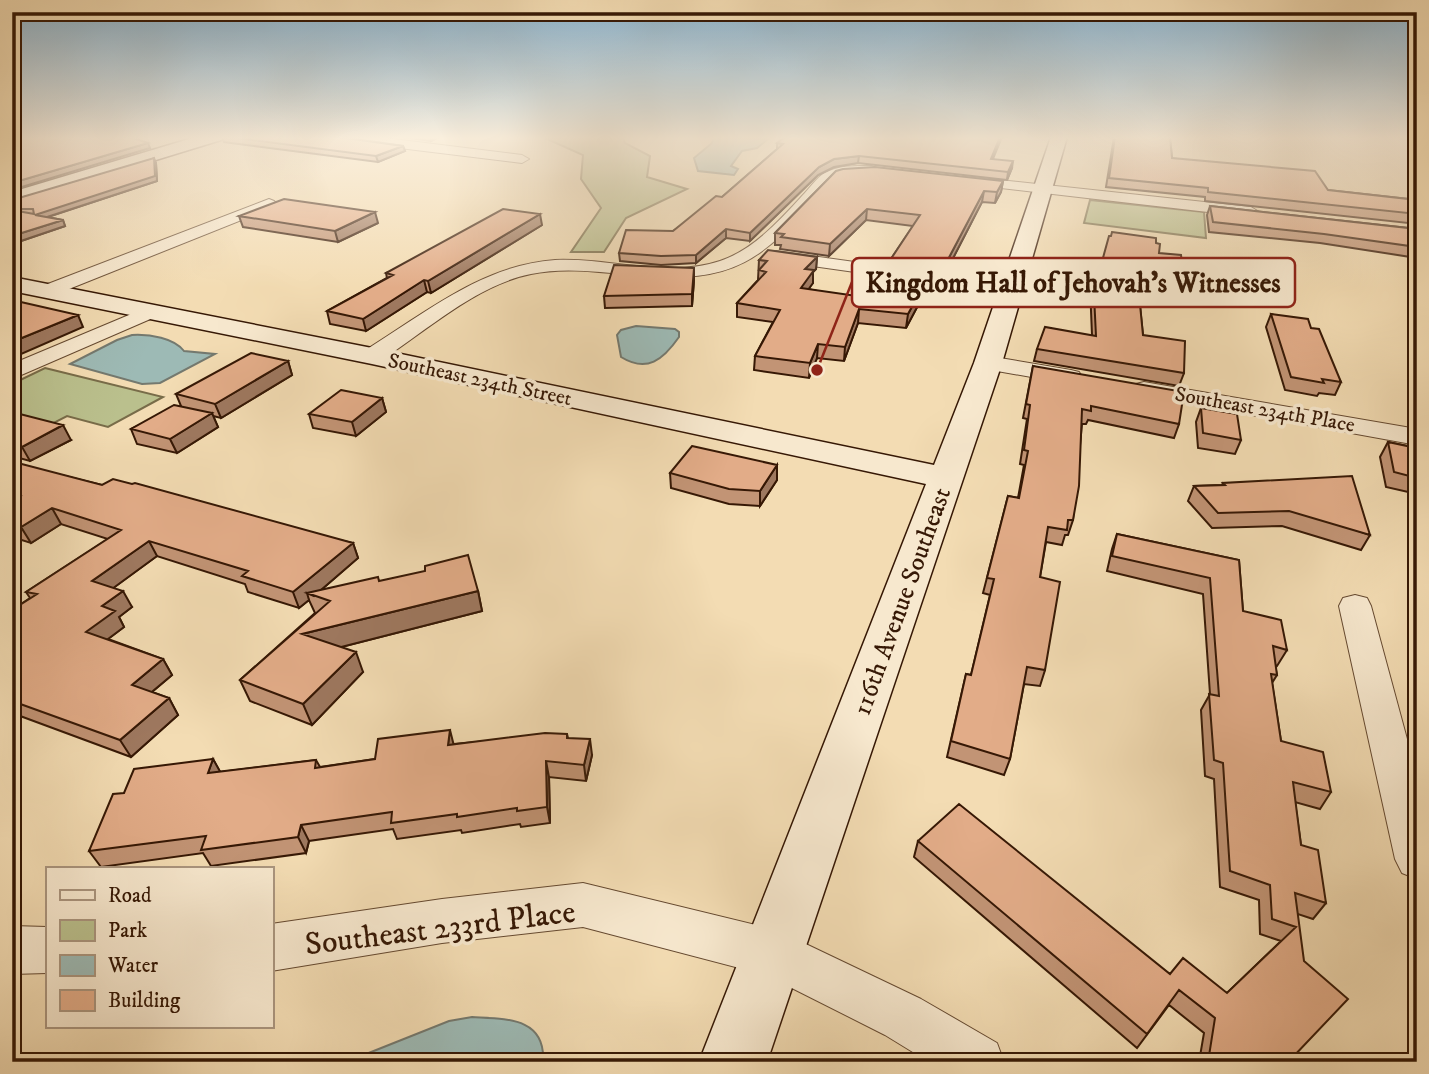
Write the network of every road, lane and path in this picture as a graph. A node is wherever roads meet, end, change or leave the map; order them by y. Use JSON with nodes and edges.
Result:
{"nodes":[{"id":1,"x":49,"y":187,"type":"edge"},
{"id":2,"x":820,"y":187,"type":"edge"},
{"id":3,"x":1033,"y":187,"type":"edge"},
{"id":4,"x":1042,"y":188,"type":"junction"},
{"id":5,"x":12,"y":198,"type":"edge"},
{"id":6,"x":269,"y":204,"type":"edge"},
{"id":7,"x":1262,"y":213,"type":"edge"},
{"id":8,"x":752,"y":253,"type":"junction"},
{"id":9,"x":869,"y":269,"type":"dead end"},
{"id":10,"x":12,"y":284,"type":"edge"},
{"id":11,"x":47,"y":291,"type":"junction"},
{"id":12,"x":148,"y":313,"type":"junction"},
{"id":13,"x":372,"y":356,"type":"junction"},
{"id":14,"x":988,"y":363,"type":"junction"},
{"id":15,"x":17,"y":367,"type":"edge"},
{"id":16,"x":1097,"y":381,"type":"edge"},
{"id":17,"x":1125,"y":386,"type":"edge"},
{"id":18,"x":1417,"y":437,"type":"edge"},
{"id":19,"x":947,"y":478,"type":"junction"},
{"id":20,"x":1355,"y":606,"type":"dead end"},
{"id":21,"x":1417,"y":859,"type":"edge"},
{"id":22,"x":273,"y":948,"type":"edge"},
{"id":23,"x":12,"y":950,"type":"edge"},
{"id":24,"x":46,"y":950,"type":"edge"},
{"id":25,"x":772,"y":953,"type":"junction"},
{"id":26,"x":733,"y":1062,"type":"edge"},
{"id":27,"x":978,"y":1062,"type":"edge"}],
"edges":[{"from":1,"to":5,"type":"main road"},
{"from":2,"to":8,"type":"street"},
{"from":3,"to":4,"type":"street"},
{"from":4,"to":7,"type":"street"},
{"from":4,"to":14,"type":"main road","name":"116th Avenue Southeast"},
{"from":6,"to":11,"type":"street"},
{"from":8,"to":9,"type":"street"},
{"from":8,"to":13,"type":"street"},
{"from":10,"to":11,"type":"main road","name":"Southeast 234th Street"},
{"from":11,"to":12,"type":"main road","name":"Southeast 234th Street"},
{"from":12,"to":13,"type":"main road","name":"Southeast 234th Street"},
{"from":12,"to":15,"type":"street"},
{"from":13,"to":19,"type":"main road","name":"Southeast 234th Street"},
{"from":14,"to":16,"type":"street"},
{"from":14,"to":19,"type":"main road","name":"116th Avenue Southeast"},
{"from":17,"to":18,"type":"street","name":"Southeast 234th Place"},
{"from":19,"to":25,"type":"main road","name":"116th Avenue Southeast"},
{"from":20,"to":21,"type":"street"},
{"from":22,"to":25,"type":"street","name":"Southeast 233rd Place"},
{"from":23,"to":24,"type":"street"},
{"from":25,"to":26,"type":"main road","name":"116th Avenue Southeast"},
{"from":25,"to":27,"type":"street","name":"Southeast 233rd Place"}]}
